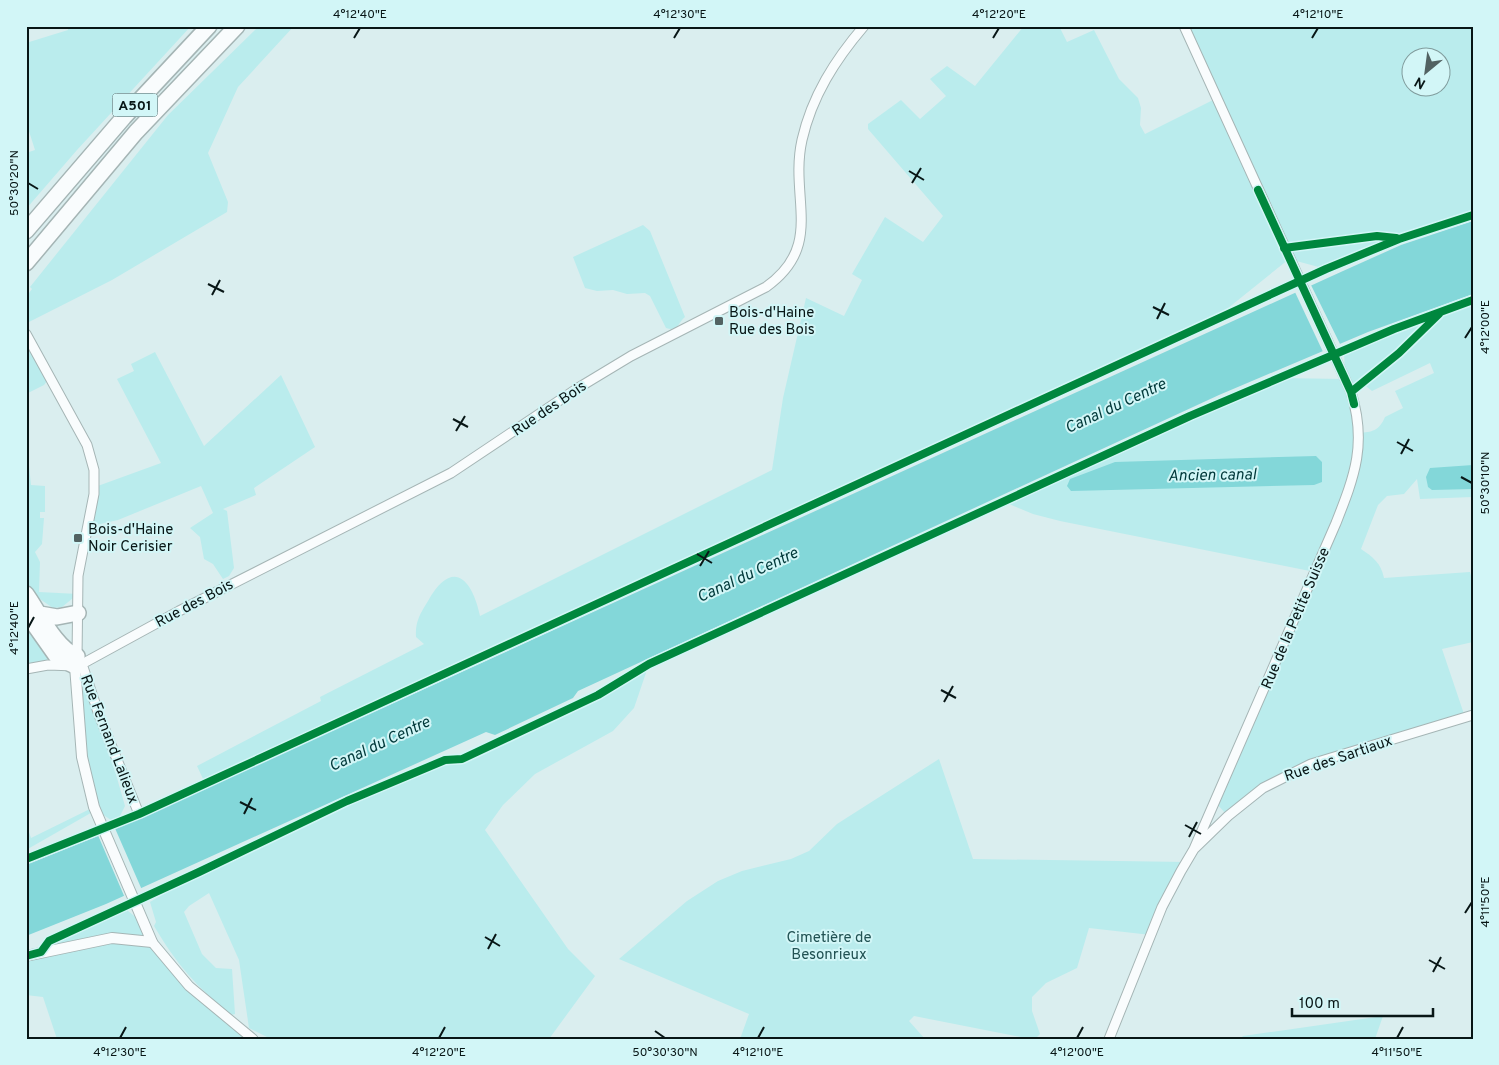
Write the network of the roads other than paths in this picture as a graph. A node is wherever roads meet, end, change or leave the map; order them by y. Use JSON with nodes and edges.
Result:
{"nodes":[{"id":1,"x":209,"y":26,"type":"edge"},
{"id":2,"x":237,"y":26,"type":"edge"},
{"id":3,"x":1184,"y":26,"type":"edge"},
{"id":4,"x":860,"y":28,"type":"edge"},
{"id":5,"x":26,"y":231,"type":"edge"},
{"id":6,"x":26,"y":263,"type":"edge"},
{"id":7,"x":26,"y":334,"type":"edge"},
{"id":8,"x":26,"y":594,"type":"edge"},
{"id":9,"x":78,"y":613,"type":"junction"},
{"id":10,"x":33,"y":614,"type":"edge"},
{"id":11,"x":78,"y":662,"type":"junction"},
{"id":12,"x":26,"y":669,"type":"edge"},
{"id":13,"x":1473,"y":715,"type":"edge"},
{"id":14,"x":139,"y":814,"type":"dead end"},
{"id":15,"x":1194,"y":849,"type":"junction"},
{"id":16,"x":152,"y":942,"type":"junction"},
{"id":17,"x":26,"y":956,"type":"edge"},
{"id":18,"x":253,"y":1039,"type":"edge"},
{"id":19,"x":1109,"y":1039,"type":"edge"}],
"edges":[{"from":1,"to":5,"type":"highway","number":"A501"},
{"from":2,"to":6,"type":"highway","number":"A501"},
{"from":3,"to":15,"type":"street","name":"Rue de la Petite Suisse"},
{"from":4,"to":11,"type":"street","name":"Rue des Bois"},
{"from":7,"to":9,"type":"street","name":"Rue Fernand Lalieux"},
{"from":8,"to":10,"type":"highway"},
{"from":9,"to":10,"type":"highway"},
{"from":9,"to":11,"type":"street","name":"Rue Fernand Lalieux"},
{"from":10,"to":11,"type":"highway"},
{"from":11,"to":12,"type":"street"},
{"from":11,"to":14,"type":"street","name":"Rue Fernand Lalieux"},
{"from":11,"to":16,"type":"street","name":"Rue Fernand Lalieux"},
{"from":13,"to":15,"type":"street","name":"Rue des Sartiaux"},
{"from":15,"to":19,"type":"street","name":"Rue des Sartiaux"},
{"from":16,"to":17,"type":"street"},
{"from":16,"to":18,"type":"street"}]}
